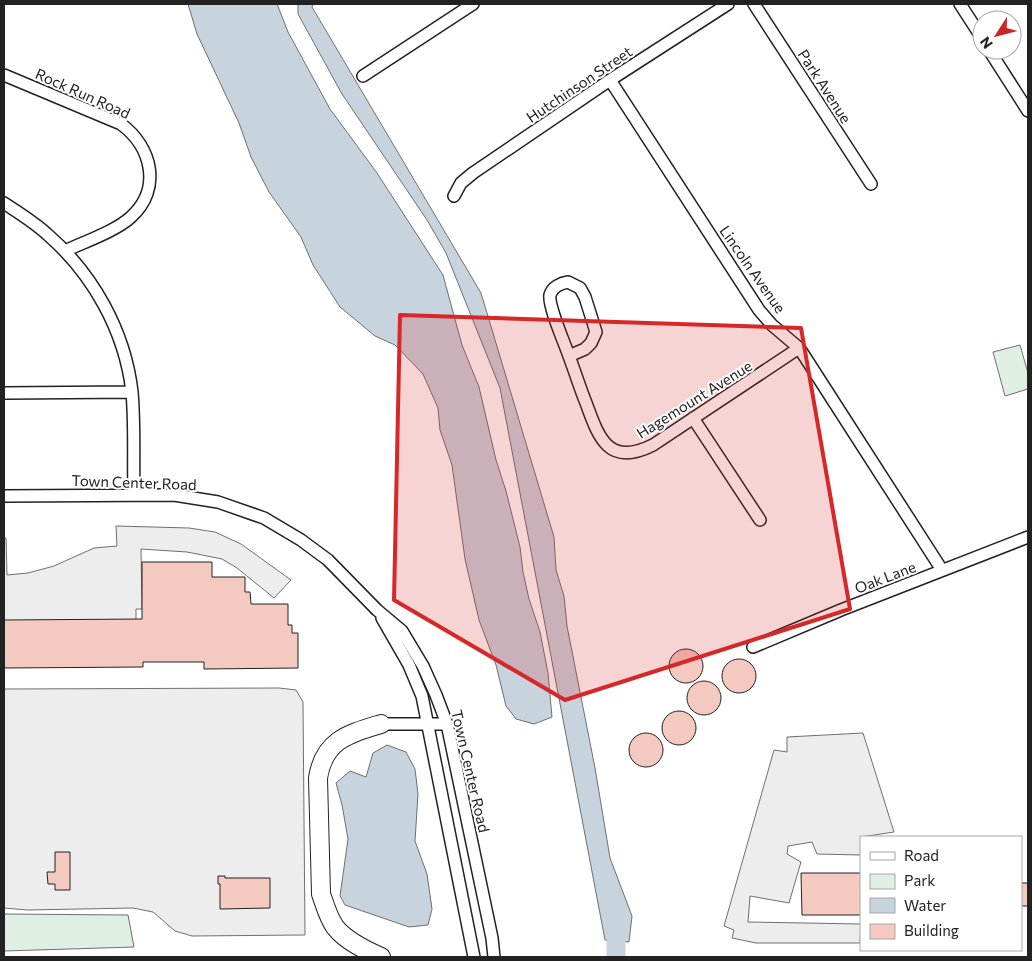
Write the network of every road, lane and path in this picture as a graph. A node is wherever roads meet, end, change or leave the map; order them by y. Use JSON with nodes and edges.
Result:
{"nodes":[{"id":1,"x":473,"y":4,"type":"edge"},
{"id":2,"x":728,"y":4,"type":"edge"},
{"id":3,"x":754,"y":4,"type":"edge"},
{"id":4,"x":960,"y":4,"type":"edge"},
{"id":5,"x":972,"y":23,"type":"edge"},
{"id":6,"x":995,"y":60,"type":"edge"},
{"id":7,"x":4,"y":75,"type":"edge"},
{"id":8,"x":363,"y":76,"type":"dead end"},
{"id":9,"x":610,"y":80,"type":"junction"},
{"id":10,"x":1028,"y":111,"type":"edge"},
{"id":11,"x":870,"y":184,"type":"dead end"},
{"id":12,"x":454,"y":196,"type":"dead end"},
{"id":13,"x":4,"y":203,"type":"edge"},
{"id":14,"x":66,"y":251,"type":"junction"},
{"id":15,"x":799,"y":348,"type":"junction"},
{"id":16,"x":569,"y":356,"type":"junction"},
{"id":17,"x":132,"y":392,"type":"junction"},
{"id":18,"x":4,"y":393,"type":"edge"},
{"id":19,"x":693,"y":418,"type":"junction"},
{"id":20,"x":134,"y":495,"type":"junction"},
{"id":21,"x":4,"y":496,"type":"edge"},
{"id":22,"x":760,"y":520,"type":"dead end"},
{"id":23,"x":1028,"y":537,"type":"edge"},
{"id":24,"x":942,"y":570,"type":"junction"},
{"id":25,"x":377,"y":610,"type":"junction"},
{"id":26,"x":753,"y":647,"type":"dead end"},
{"id":27,"x":381,"y":724,"type":"joint"},
{"id":28,"x":428,"y":724,"type":"junction"},
{"id":29,"x":447,"y":724,"type":"junction"},
{"id":30,"x":381,"y":957,"type":"edge"},
{"id":31,"x":474,"y":957,"type":"edge"},
{"id":32,"x":494,"y":957,"type":"edge"}],
"edges":[{"from":1,"to":8,"type":"street"},
{"from":2,"to":9,"type":"street","name":"Hutchinson Street"},
{"from":3,"to":11,"type":"street","name":"Park Avenue"},
{"from":4,"to":5,"type":"street"},
{"from":6,"to":10,"type":"street"},
{"from":7,"to":14,"type":"street","name":"Rock Run Road"},
{"from":9,"to":12,"type":"street","name":"Hutchinson Street"},
{"from":9,"to":15,"type":"street","name":"Lincoln Avenue"},
{"from":13,"to":14,"type":"street"},
{"from":14,"to":17,"type":"street"},
{"from":15,"to":19,"type":"street","name":"Hagemount Avenue"},
{"from":15,"to":24,"type":"street","name":"Lincoln Avenue"},
{"from":16,"to":16,"type":"street","name":"Hagemount Avenue"},
{"from":16,"to":19,"type":"street","name":"Hagemount Avenue"},
{"from":17,"to":18,"type":"street"},
{"from":17,"to":20,"type":"street"},
{"from":19,"to":22,"type":"street"},
{"from":20,"to":21,"type":"street","name":"Town Center Road"},
{"from":20,"to":25,"type":"street","name":"Town Center Road"},
{"from":23,"to":24,"type":"street","name":"Oak Lane"},
{"from":24,"to":26,"type":"street","name":"Oak Lane"},
{"from":25,"to":28,"type":"street","name":"Town Center Road"},
{"from":25,"to":29,"type":"street","name":"Town Center Road"},
{"from":27,"to":28,"type":"street"},
{"from":27,"to":30,"type":"highway"},
{"from":28,"to":29,"type":"street"},
{"from":28,"to":31,"type":"street","name":"Town Center Road"},
{"from":29,"to":32,"type":"street","name":"Town Center Road"}]}
